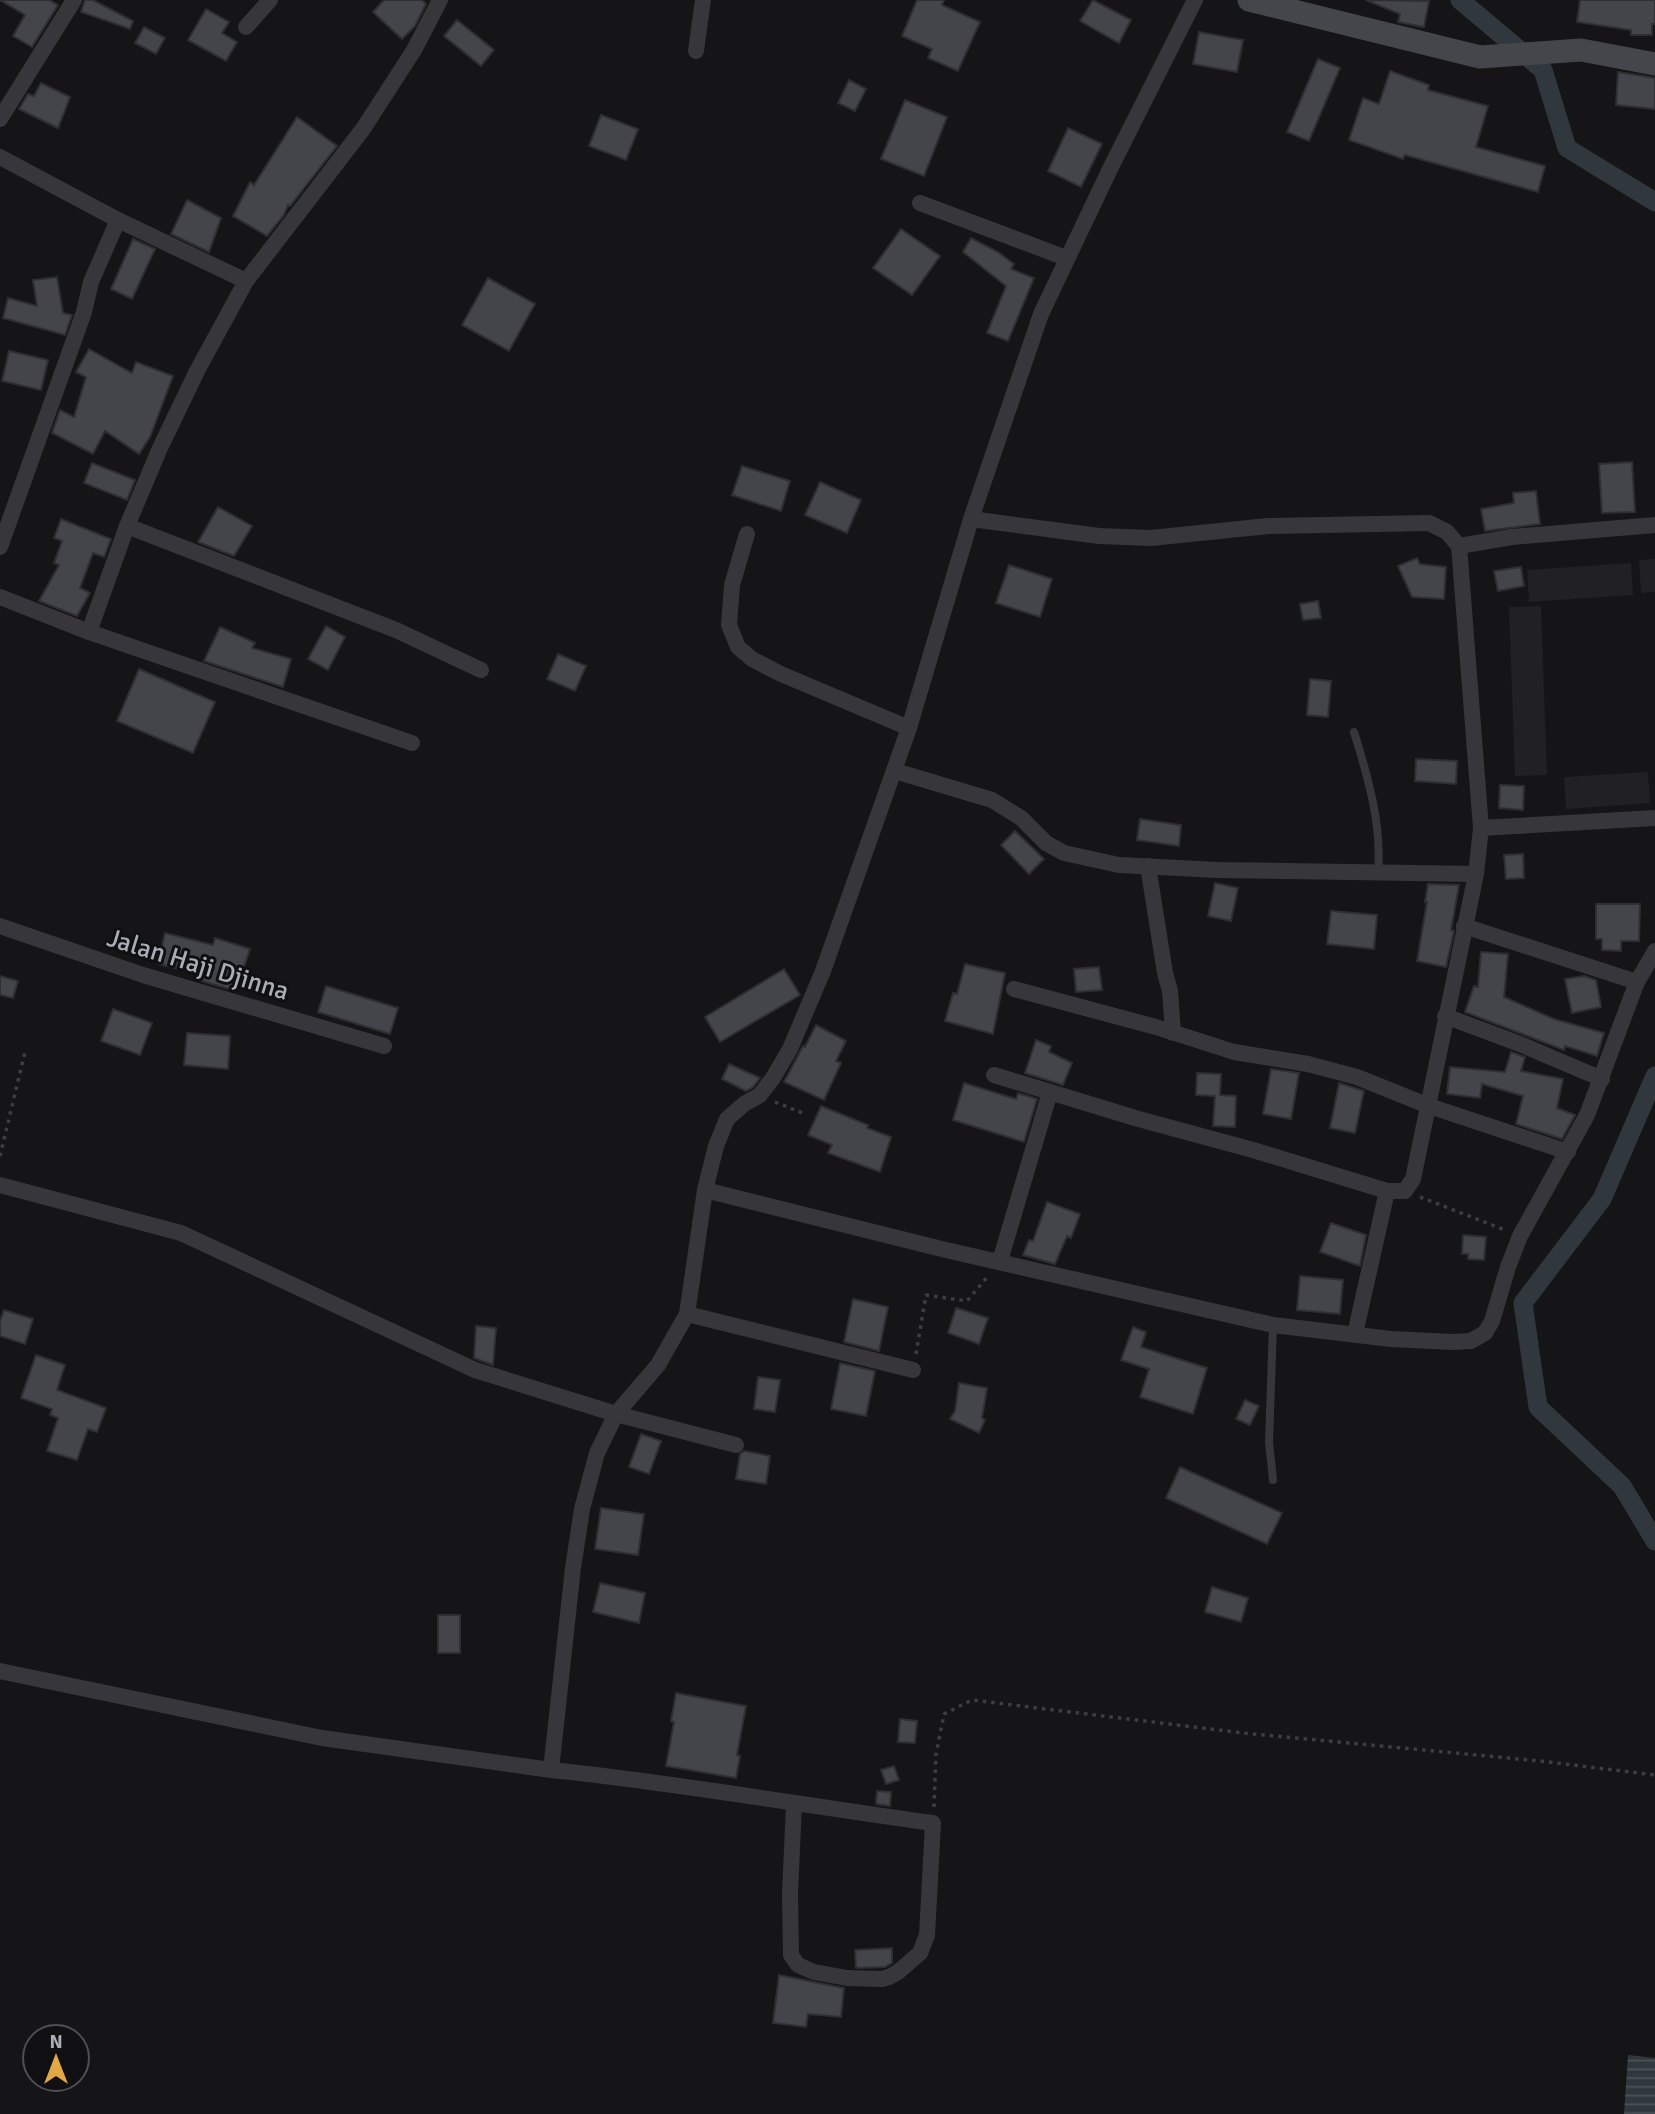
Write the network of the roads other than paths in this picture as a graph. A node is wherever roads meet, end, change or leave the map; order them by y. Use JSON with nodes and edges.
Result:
{"nodes":[{"id":1,"x":74,"y":0,"type":"edge"},
{"id":2,"x":270,"y":0,"type":"edge"},
{"id":3,"x":439,"y":0,"type":"edge"},
{"id":4,"x":703,"y":0,"type":"edge"},
{"id":5,"x":1195,"y":0,"type":"edge"},
{"id":6,"x":1250,"y":0,"type":"edge"},
{"id":7,"x":246,"y":27,"type":"dead end"},
{"id":8,"x":696,"y":51,"type":"dead end"},
{"id":9,"x":1655,"y":64,"type":"edge"},
{"id":10,"x":0,"y":119,"type":"edge"},
{"id":11,"x":0,"y":158,"type":"edge"},
{"id":12,"x":920,"y":203,"type":"dead end"},
{"id":13,"x":118,"y":220,"type":"junction"},
{"id":14,"x":1066,"y":258,"type":"junction"},
{"id":15,"x":246,"y":281,"type":"junction"},
{"id":16,"x":971,"y":519,"type":"junction"},
{"id":17,"x":1655,"y":525,"type":"edge"},
{"id":18,"x":128,"y":526,"type":"junction"},
{"id":19,"x":747,"y":534,"type":"dead end"},
{"id":20,"x":1459,"y":545,"type":"junction"},
{"id":21,"x":0,"y":547,"type":"edge"},
{"id":22,"x":0,"y":597,"type":"edge"},
{"id":23,"x":89,"y":632,"type":"junction"},
{"id":24,"x":481,"y":670,"type":"dead end"},
{"id":25,"x":909,"y":728,"type":"junction"},
{"id":26,"x":1354,"y":732,"type":"dead end"},
{"id":27,"x":412,"y":743,"type":"dead end"},
{"id":28,"x":895,"y":771,"type":"junction"},
{"id":29,"x":1655,"y":818,"type":"edge"},
{"id":30,"x":1481,"y":828,"type":"junction"},
{"id":31,"x":1148,"y":866,"type":"junction"},
{"id":32,"x":1378,"y":872,"type":"junction"},
{"id":33,"x":1476,"y":874,"type":"junction"},
{"id":34,"x":0,"y":926,"type":"edge"},
{"id":35,"x":1464,"y":926,"type":"junction"},
{"id":36,"x":1655,"y":951,"type":"edge"},
{"id":37,"x":1637,"y":982,"type":"junction"},
{"id":38,"x":1014,"y":989,"type":"dead end"},
{"id":39,"x":1446,"y":1016,"type":"junction"},
{"id":40,"x":1173,"y":1033,"type":"junction"},
{"id":41,"x":384,"y":1046,"type":"dead end"},
{"id":42,"x":994,"y":1074,"type":"dead end"},
{"id":43,"x":1602,"y":1079,"type":"junction"},
{"id":44,"x":1050,"y":1092,"type":"junction"},
{"id":45,"x":1429,"y":1106,"type":"junction"},
{"id":46,"x":1568,"y":1152,"type":"junction"},
{"id":47,"x":0,"y":1185,"type":"edge"},
{"id":48,"x":705,"y":1190,"type":"junction"},
{"id":49,"x":1387,"y":1191,"type":"junction"},
{"id":50,"x":1000,"y":1261,"type":"junction"},
{"id":51,"x":687,"y":1314,"type":"junction"},
{"id":52,"x":1273,"y":1325,"type":"junction"},
{"id":53,"x":1355,"y":1334,"type":"junction"},
{"id":54,"x":914,"y":1370,"type":"road end"},
{"id":55,"x":616,"y":1414,"type":"junction"},
{"id":56,"x":736,"y":1446,"type":"dead end"},
{"id":57,"x":1273,"y":1480,"type":"dead end"},
{"id":58,"x":0,"y":1671,"type":"edge"},
{"id":59,"x":551,"y":1770,"type":"junction"},
{"id":60,"x":794,"y":1804,"type":"junction"}],
"edges":[{"from":1,"to":10,"type":"street"},
{"from":2,"to":7,"type":"street"},
{"from":3,"to":15,"type":"street"},
{"from":4,"to":8,"type":"street"},
{"from":5,"to":14,"type":"street"},
{"from":6,"to":9,"type":"street"},
{"from":11,"to":13,"type":"street"},
{"from":12,"to":14,"type":"street"},
{"from":13,"to":15,"type":"street"},
{"from":13,"to":21,"type":"street"},
{"from":14,"to":16,"type":"street"},
{"from":15,"to":18,"type":"street"},
{"from":16,"to":20,"type":"street"},
{"from":16,"to":25,"type":"street"},
{"from":17,"to":20,"type":"street"},
{"from":18,"to":23,"type":"street"},
{"from":18,"to":24,"type":"street"},
{"from":19,"to":25,"type":"street"},
{"from":20,"to":30,"type":"street"},
{"from":22,"to":23,"type":"street"},
{"from":23,"to":27,"type":"street"},
{"from":25,"to":28,"type":"street"},
{"from":26,"to":32,"type":"lane"},
{"from":28,"to":31,"type":"street"},
{"from":28,"to":48,"type":"street"},
{"from":29,"to":30,"type":"street"},
{"from":30,"to":33,"type":"street"},
{"from":31,"to":32,"type":"street"},
{"from":31,"to":40,"type":"street"},
{"from":32,"to":33,"type":"street"},
{"from":33,"to":35,"type":"street"},
{"from":34,"to":41,"type":"street","name":"Jalan Haji Djinna"},
{"from":35,"to":37,"type":"street"},
{"from":35,"to":39,"type":"street"},
{"from":36,"to":37,"type":"street"},
{"from":37,"to":43,"type":"street"},
{"from":38,"to":40,"type":"street"},
{"from":39,"to":43,"type":"street"},
{"from":39,"to":45,"type":"street"},
{"from":40,"to":45,"type":"street"},
{"from":42,"to":44,"type":"street"},
{"from":43,"to":46,"type":"street"},
{"from":44,"to":49,"type":"street"},
{"from":44,"to":50,"type":"street"},
{"from":45,"to":46,"type":"street"},
{"from":45,"to":49,"type":"street"},
{"from":46,"to":53,"type":"street"},
{"from":47,"to":55,"type":"street"},
{"from":48,"to":50,"type":"street"},
{"from":48,"to":51,"type":"street"},
{"from":49,"to":53,"type":"street"},
{"from":50,"to":52,"type":"street"},
{"from":51,"to":54,"type":"street"},
{"from":51,"to":55,"type":"street"},
{"from":52,"to":53,"type":"street"},
{"from":52,"to":57,"type":"lane"},
{"from":55,"to":56,"type":"street"},
{"from":55,"to":59,"type":"street"},
{"from":58,"to":59,"type":"street"},
{"from":59,"to":60,"type":"street"},
{"from":60,"to":60,"type":"street"}]}
